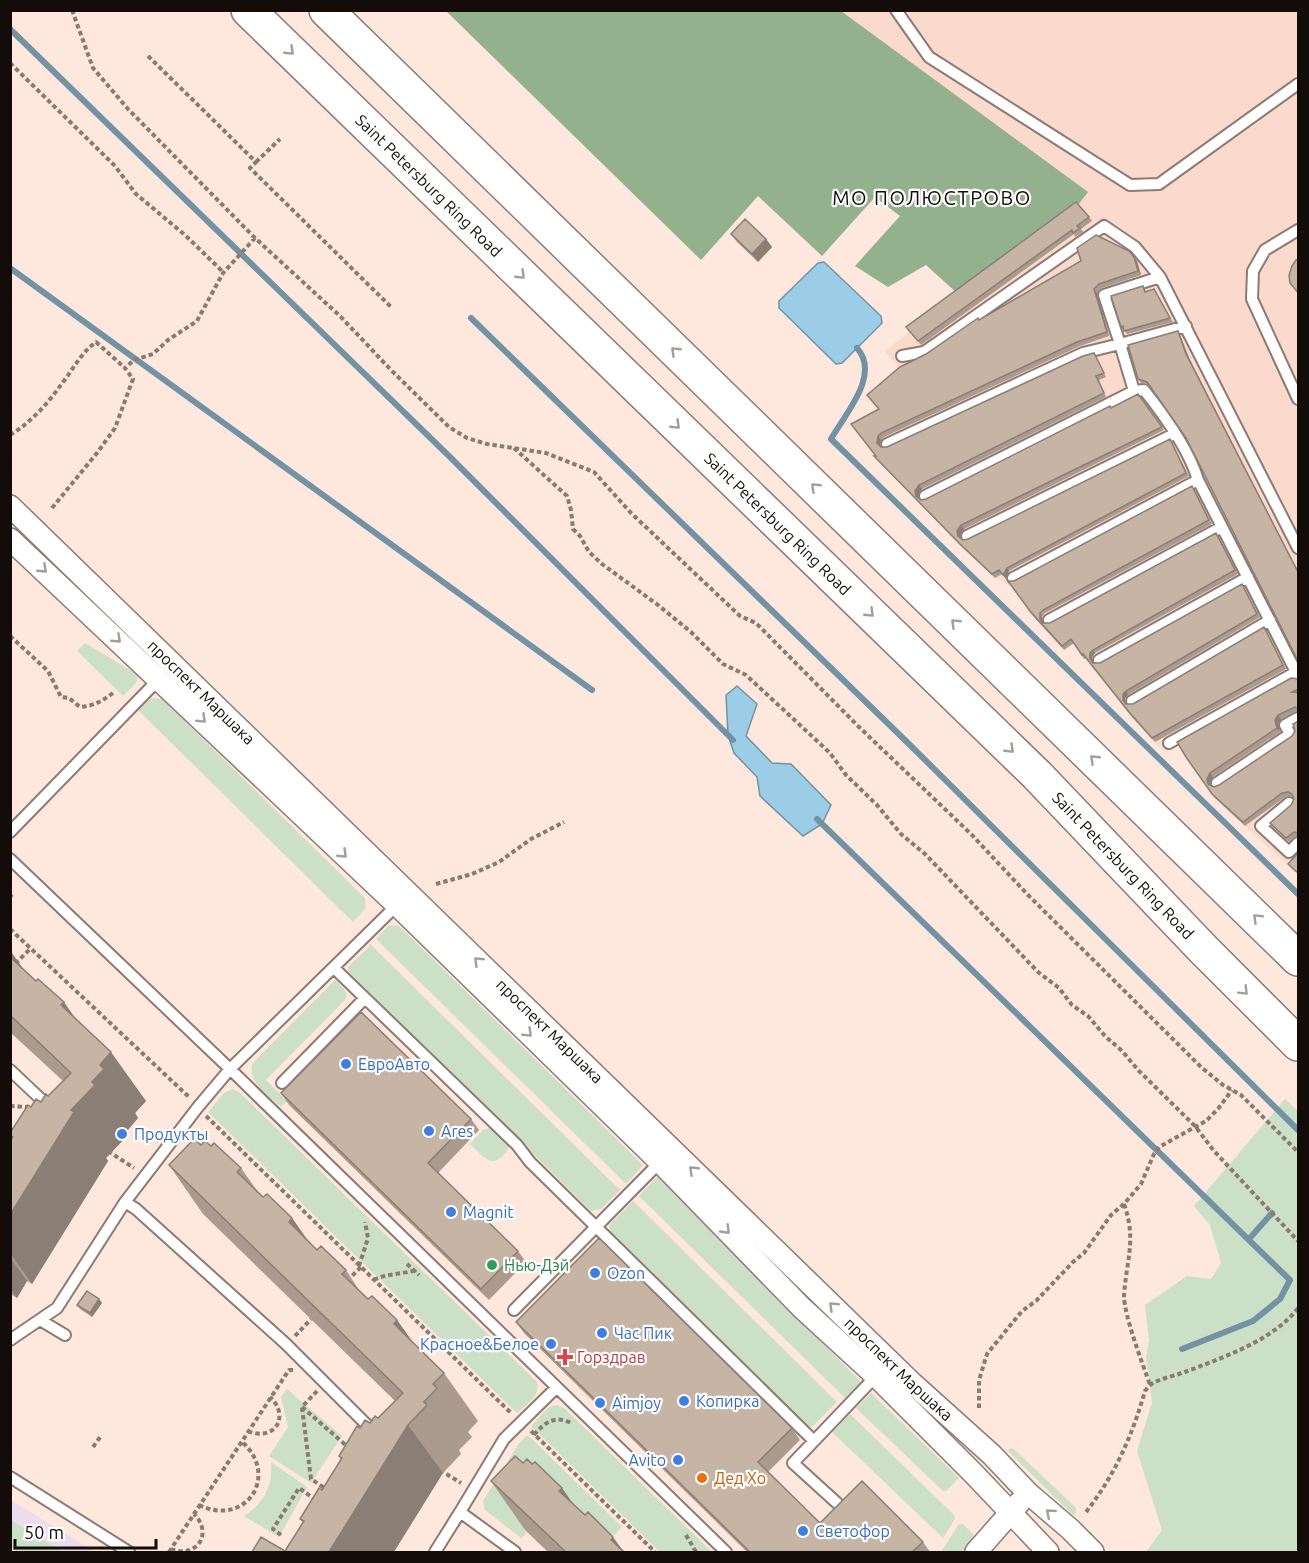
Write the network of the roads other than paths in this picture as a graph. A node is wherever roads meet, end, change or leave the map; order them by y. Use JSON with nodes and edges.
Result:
{"nodes":[{"id":1,"x":248,"y":10,"type":"edge"},
{"id":2,"x":326,"y":10,"type":"edge"},
{"id":3,"x":896,"y":10,"type":"edge"},
{"id":4,"x":1299,"y":84,"type":"edge"},
{"id":5,"x":1299,"y":230,"type":"edge"},
{"id":6,"x":1160,"y":277,"type":"junction"},
{"id":7,"x":1186,"y":326,"type":"junction"},
{"id":8,"x":1120,"y":344,"type":"junction"},
{"id":9,"x":902,"y":356,"type":"dead end"},
{"id":10,"x":1134,"y":391,"type":"junction"},
{"id":11,"x":1299,"y":399,"type":"edge"},
{"id":12,"x":1174,"y":434,"type":"junction"},
{"id":13,"x":887,"y":444,"type":"edge"},
{"id":14,"x":1198,"y":480,"type":"junction"},
{"id":15,"x":925,"y":496,"type":"dead end"},
{"id":16,"x":10,"y":507,"type":"edge"},
{"id":17,"x":1222,"y":526,"type":"junction"},
{"id":18,"x":967,"y":536,"type":"dead end"},
{"id":19,"x":10,"y":539,"type":"edge"},
{"id":20,"x":1299,"y":548,"type":"edge"},
{"id":21,"x":1248,"y":577,"type":"junction"},
{"id":22,"x":1013,"y":578,"type":"edge"},
{"id":23,"x":1049,"y":620,"type":"edge"},
{"id":24,"x":1270,"y":620,"type":"junction"},
{"id":25,"x":1099,"y":660,"type":"edge"},
{"id":26,"x":1297,"y":674,"type":"edge"},
{"id":27,"x":159,"y":679,"type":"junction"},
{"id":28,"x":1132,"y":701,"type":"edge"},
{"id":29,"x":1299,"y":718,"type":"edge"},
{"id":30,"x":1168,"y":742,"type":"dead end"},
{"id":31,"x":1217,"y":783,"type":"edge"},
{"id":32,"x":1289,"y":803,"type":"edge"},
{"id":33,"x":10,"y":832,"type":"edge"},
{"id":34,"x":1299,"y":843,"type":"edge"},
{"id":35,"x":10,"y":859,"type":"edge"},
{"id":36,"x":397,"y":905,"type":"junction"},
{"id":37,"x":1299,"y":959,"type":"edge"},
{"id":38,"x":333,"y":968,"type":"junction"},
{"id":39,"x":365,"y":998,"type":"junction"},
{"id":40,"x":1299,"y":1044,"type":"edge"},
{"id":41,"x":230,"y":1069,"type":"junction"},
{"id":42,"x":10,"y":1070,"type":"edge"},
{"id":43,"x":282,"y":1083,"type":"dead end"},
{"id":44,"x":46,"y":1122,"type":"edge"},
{"id":45,"x":660,"y":1162,"type":"junction"},
{"id":46,"x":125,"y":1202,"type":"junction"},
{"id":47,"x":596,"y":1227,"type":"junction"},
{"id":48,"x":514,"y":1310,"type":"dead end"},
{"id":49,"x":40,"y":1320,"type":"junction"},
{"id":50,"x":65,"y":1335,"type":"dead end"},
{"id":51,"x":10,"y":1340,"type":"edge"},
{"id":52,"x":876,"y":1376,"type":"junction"},
{"id":53,"x":556,"y":1388,"type":"junction"},
{"id":54,"x":814,"y":1441,"type":"junction"},
{"id":55,"x":373,"y":1448,"type":"edge"},
{"id":56,"x":10,"y":1477,"type":"edge"},
{"id":57,"x":1028,"y":1493,"type":"junction"},
{"id":58,"x":837,"y":1503,"type":"edge"},
{"id":59,"x":460,"y":1512,"type":"junction"},
{"id":60,"x":1011,"y":1513,"type":"junction"},
{"id":61,"x":129,"y":1552,"type":"edge"},
{"id":62,"x":435,"y":1552,"type":"edge"},
{"id":63,"x":515,"y":1552,"type":"edge"},
{"id":64,"x":726,"y":1552,"type":"edge"},
{"id":65,"x":976,"y":1552,"type":"edge"},
{"id":66,"x":1048,"y":1552,"type":"edge"},
{"id":67,"x":1093,"y":1552,"type":"edge"}],
"edges":[{"from":1,"to":40,"type":"highway","name":"Saint Petersburg Ring Road","one_way":true},
{"from":37,"to":2,"type":"highway","one_way":true},
{"from":3,"to":4,"type":"lane"},
{"from":5,"to":11,"type":"lane"},
{"from":6,"to":7,"type":"lane"},
{"from":6,"to":8,"type":"lane"},
{"from":6,"to":9,"type":"lane"},
{"from":7,"to":8,"type":"lane"},
{"from":7,"to":20,"type":"lane"},
{"from":8,"to":10,"type":"lane"},
{"from":8,"to":13,"type":"lane"},
{"from":10,"to":12,"type":"lane"},
{"from":10,"to":15,"type":"lane"},
{"from":12,"to":14,"type":"lane"},
{"from":12,"to":18,"type":"lane"},
{"from":14,"to":17,"type":"lane"},
{"from":14,"to":22,"type":"lane"},
{"from":57,"to":16,"type":"street","name":"проспект Маршака","one_way":true},
{"from":17,"to":21,"type":"lane"},
{"from":17,"to":23,"type":"lane"},
{"from":19,"to":27,"type":"street","name":"проспект Маршака","one_way":true},
{"from":21,"to":24,"type":"lane"},
{"from":21,"to":25,"type":"lane"},
{"from":24,"to":26,"type":"lane"},
{"from":24,"to":28,"type":"lane"},
{"from":26,"to":30,"type":"lane"},
{"from":27,"to":33,"type":"lane"},
{"from":27,"to":36,"type":"street","name":"проспект Маршака","one_way":true},
{"from":29,"to":31,"type":"lane"},
{"from":32,"to":34,"type":"lane"},
{"from":35,"to":41,"type":"lane"},
{"from":36,"to":38,"type":"lane"},
{"from":36,"to":45,"type":"street","name":"проспект Маршака","one_way":true},
{"from":38,"to":39,"type":"lane"},
{"from":38,"to":41,"type":"lane"},
{"from":39,"to":43,"type":"lane"},
{"from":39,"to":47,"type":"lane"},
{"from":41,"to":46,"type":"lane"},
{"from":41,"to":53,"type":"lane"},
{"from":42,"to":44,"type":"lane"},
{"from":45,"to":47,"type":"lane"},
{"from":45,"to":52,"type":"street","name":"проспект Маршака","one_way":true},
{"from":46,"to":49,"type":"lane"},
{"from":46,"to":55,"type":"lane"},
{"from":47,"to":48,"type":"lane"},
{"from":47,"to":54,"type":"lane"},
{"from":49,"to":50,"type":"lane"},
{"from":49,"to":51,"type":"lane"},
{"from":52,"to":54,"type":"lane"},
{"from":52,"to":60,"type":"street","name":"проспект Маршака"},
{"from":53,"to":59,"type":"lane"},
{"from":53,"to":64,"type":"lane"},
{"from":54,"to":58,"type":"lane"},
{"from":56,"to":61,"type":"lane"},
{"from":57,"to":60,"type":"street"},
{"from":67,"to":57,"type":"street","name":"проспект Маршака","one_way":true},
{"from":59,"to":62,"type":"lane"},
{"from":59,"to":63,"type":"lane"},
{"from":60,"to":65,"type":"street"},
{"from":60,"to":66,"type":"street","name":"проспект Маршака"}]}
